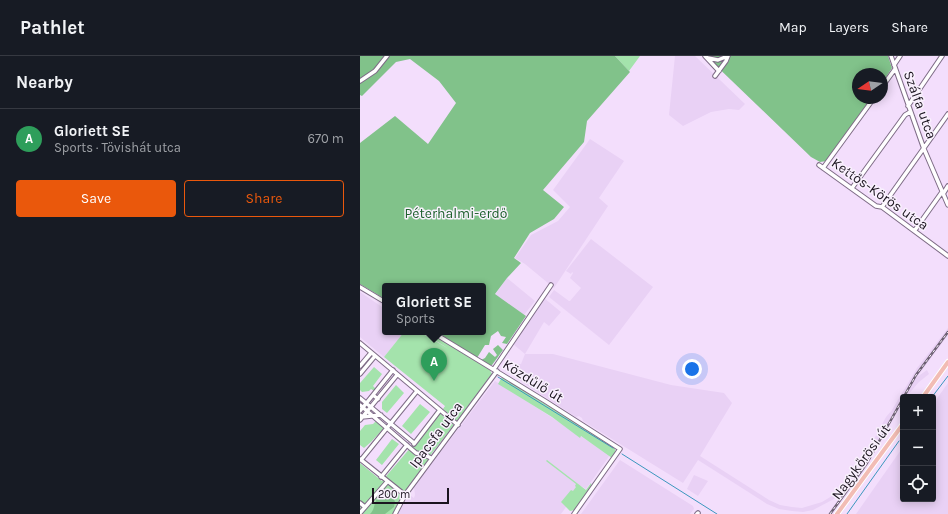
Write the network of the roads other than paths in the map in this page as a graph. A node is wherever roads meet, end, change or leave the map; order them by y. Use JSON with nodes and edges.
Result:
{"nodes":[{"id":1,"x":386,"y":56,"type":"edge"},
{"id":2,"x":728,"y":56,"type":"edge"},
{"id":3,"x":891,"y":56,"type":"edge"},
{"id":4,"x":900,"y":56,"type":"edge"},
{"id":5,"x":942,"y":56,"type":"edge"},
{"id":6,"x":706,"y":57,"type":"edge"},
{"id":7,"x":894,"y":67,"type":"junction"},
{"id":8,"x":719,"y":71,"type":"junction"},
{"id":9,"x":715,"y":76,"type":"dead end"},
{"id":10,"x":888,"y":77,"type":"edge"},
{"id":11,"x":360,"y":81,"type":"edge"},
{"id":12,"x":870,"y":104,"type":"edge"},
{"id":13,"x":908,"y":106,"type":"junction"},
{"id":14,"x":910,"y":112,"type":"junction"},
{"id":15,"x":948,"y":114,"type":"edge"},
{"id":16,"x":924,"y":149,"type":"junction"},
{"id":17,"x":819,"y":165,"type":"dead end"},
{"id":18,"x":823,"y":168,"type":"junction"},
{"id":19,"x":948,"y":186,"type":"edge"},
{"id":20,"x":852,"y":188,"type":"junction"},
{"id":21,"x":942,"y":193,"type":"junction"},
{"id":22,"x":948,"y":205,"type":"edge"},
{"id":23,"x":882,"y":207,"type":"junction"},
{"id":24,"x":915,"y":230,"type":"junction"},
{"id":25,"x":948,"y":256,"type":"edge"},
{"id":26,"x":551,"y":285,"type":"dead end"},
{"id":27,"x":360,"y":287,"type":"edge"},
{"id":28,"x":382,"y":300,"type":"edge"},
{"id":29,"x":437,"y":335,"type":"edge"},
{"id":30,"x":360,"y":343,"type":"edge"},
{"id":31,"x":371,"y":352,"type":"junction"},
{"id":32,"x":375,"y":356,"type":"junction"},
{"id":33,"x":948,"y":362,"type":"edge"},
{"id":34,"x":360,"y":366,"type":"edge"},
{"id":35,"x":393,"y":370,"type":"junction"},
{"id":36,"x":495,"y":370,"type":"junction"},
{"id":37,"x":360,"y":374,"type":"edge"},
{"id":38,"x":397,"y":374,"type":"junction"},
{"id":39,"x":417,"y":391,"type":"junction"},
{"id":40,"x":925,"y":394,"type":"edge"},
{"id":41,"x":372,"y":396,"type":"junction"},
{"id":42,"x":360,"y":398,"type":"edge"},
{"id":43,"x":378,"y":399,"type":"junction"},
{"id":44,"x":366,"y":403,"type":"junction"},
{"id":45,"x":371,"y":407,"type":"junction"},
{"id":46,"x":361,"y":408,"type":"edge"},
{"id":47,"x":440,"y":410,"type":"junction"},
{"id":48,"x":367,"y":411,"type":"junction"},
{"id":49,"x":373,"y":416,"type":"junction"},
{"id":50,"x":381,"y":416,"type":"junction"},
{"id":51,"x":361,"y":417,"type":"edge"},
{"id":52,"x":391,"y":423,"type":"junction"},
{"id":53,"x":458,"y":424,"type":"junction"},
{"id":54,"x":386,"y":428,"type":"junction"},
{"id":55,"x":900,"y":428,"type":"edge"},
{"id":56,"x":414,"y":443,"type":"junction"},
{"id":57,"x":409,"y":447,"type":"junction"},
{"id":58,"x":431,"y":458,"type":"junction"},
{"id":59,"x":360,"y":460,"type":"edge"},
{"id":60,"x":381,"y":477,"type":"junction"},
{"id":61,"x":387,"y":482,"type":"junction"},
{"id":62,"x":404,"y":495,"type":"junction"},
{"id":63,"x":360,"y":503,"type":"edge"},
{"id":64,"x":365,"y":507,"type":"junction"},
{"id":65,"x":360,"y":513,"type":"edge"},
{"id":66,"x":395,"y":514,"type":"edge"},
{"id":67,"x":574,"y":514,"type":"edge"},
{"id":68,"x":837,"y":514,"type":"edge"}],
"edges":[{"from":1,"to":11,"type":"street"},
{"from":2,"to":6,"type":"street"},
{"from":2,"to":8,"type":"street"},
{"from":3,"to":7,"type":"street","name":"Szálfa utca"},
{"from":4,"to":7,"type":"street"},
{"from":5,"to":13,"type":"street"},
{"from":6,"to":8,"type":"street"},
{"from":7,"to":10,"type":"street"},
{"from":7,"to":13,"type":"street","name":"Szálfa utca"},
{"from":8,"to":9,"type":"street"},
{"from":12,"to":18,"type":"street"},
{"from":13,"to":14,"type":"street","name":"Szálfa utca"},
{"from":14,"to":16,"type":"street","name":"Szálfa utca"},
{"from":14,"to":20,"type":"street"},
{"from":15,"to":16,"type":"street"},
{"from":16,"to":21,"type":"street","name":"Szálfa utca"},
{"from":16,"to":23,"type":"street"},
{"from":17,"to":18,"type":"street","name":"Kettős-Körös utca"},
{"from":18,"to":20,"type":"street","name":"Kettős-Körös utca"},
{"from":19,"to":21,"type":"street"},
{"from":20,"to":23,"type":"street","name":"Kettős-Körös utca"},
{"from":21,"to":22,"type":"street","name":"Szálfa utca"},
{"from":21,"to":24,"type":"street"},
{"from":23,"to":24,"type":"street","name":"Kettős-Körös utca"},
{"from":24,"to":25,"type":"street","name":"Kettős-Körös utca"},
{"from":26,"to":36,"type":"street","name":"Ipacsfa utca"},
{"from":27,"to":28,"type":"street"},
{"from":29,"to":36,"type":"street","name":"Közdűlő út"},
{"from":30,"to":31,"type":"street"},
{"from":31,"to":32,"type":"street"},
{"from":31,"to":34,"type":"street"},
{"from":32,"to":35,"type":"street"},
{"from":32,"to":37,"type":"street"},
{"from":33,"to":40,"type":"main road"},
{"from":35,"to":38,"type":"street"},
{"from":35,"to":41,"type":"street"},
{"from":36,"to":53,"type":"street","name":"Ipacsfa utca"},
{"from":36,"to":67,"type":"street","name":"Közdűlő út"},
{"from":38,"to":39,"type":"street"},
{"from":38,"to":43,"type":"street"},
{"from":39,"to":47,"type":"street"},
{"from":39,"to":52,"type":"street"},
{"from":41,"to":42,"type":"street"},
{"from":41,"to":43,"type":"street"},
{"from":41,"to":44,"type":"street"},
{"from":42,"to":44,"type":"street"},
{"from":43,"to":45,"type":"street"},
{"from":44,"to":45,"type":"street"},
{"from":44,"to":46,"type":"street"},
{"from":45,"to":48,"type":"street"},
{"from":45,"to":50,"type":"street"},
{"from":46,"to":48,"type":"street"},
{"from":47,"to":53,"type":"street"},
{"from":47,"to":56,"type":"street"},
{"from":48,"to":49,"type":"street"},
{"from":48,"to":51,"type":"street"},
{"from":49,"to":50,"type":"street"},
{"from":49,"to":51,"type":"street"},
{"from":49,"to":54,"type":"street"},
{"from":50,"to":52,"type":"street"},
{"from":52,"to":54,"type":"street"},
{"from":52,"to":56,"type":"street"},
{"from":53,"to":58,"type":"street","name":"Ipacsfa utca"},
{"from":54,"to":57,"type":"street"},
{"from":54,"to":59,"type":"street"},
{"from":55,"to":68,"type":"main road","name":"Nagykőrösi út"},
{"from":56,"to":57,"type":"street"},
{"from":57,"to":58,"type":"street"},
{"from":57,"to":60,"type":"street"},
{"from":58,"to":62,"type":"street","name":"Ipacsfa utca"},
{"from":59,"to":60,"type":"street"},
{"from":60,"to":61,"type":"street"},
{"from":61,"to":62,"type":"street"},
{"from":61,"to":64,"type":"street"},
{"from":62,"to":66,"type":"street","name":"Ipacsfa utca"},
{"from":63,"to":64,"type":"street"},
{"from":64,"to":65,"type":"street"}]}
